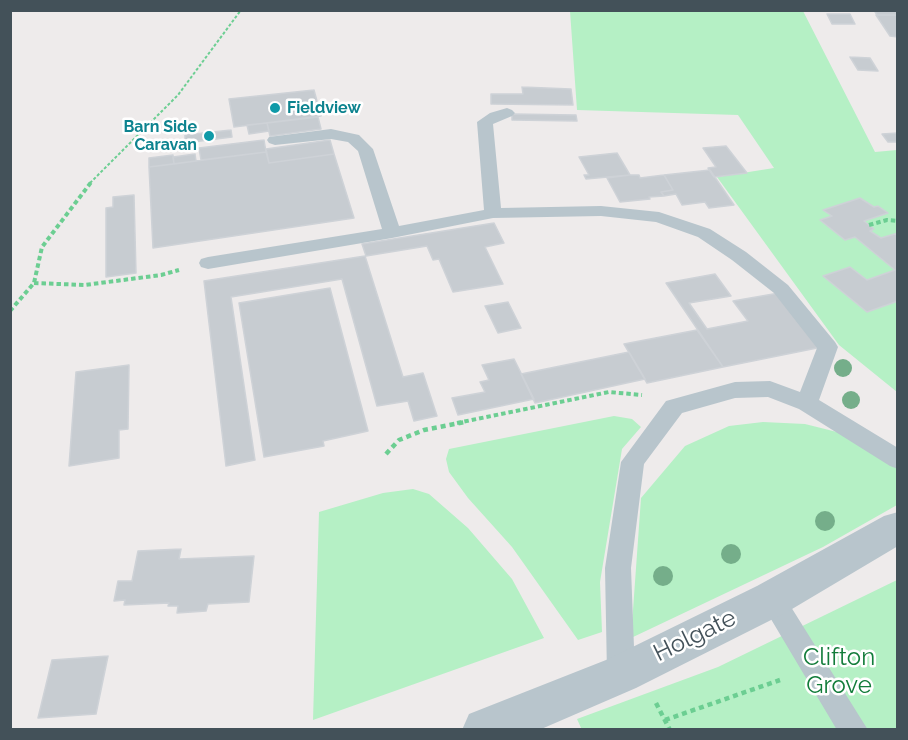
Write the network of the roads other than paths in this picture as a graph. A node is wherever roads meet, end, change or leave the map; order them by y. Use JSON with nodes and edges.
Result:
{"nodes":[{"id":1,"x":507,"y":113,"type":"dead end"},
{"id":2,"x":275,"y":140,"type":"dead end"},
{"id":3,"x":493,"y":213,"type":"junction"},
{"id":4,"x":392,"y":232,"type":"junction"},
{"id":5,"x":208,"y":263,"type":"road end"},
{"id":6,"x":807,"y":403,"type":"junction"},
{"id":7,"x":897,"y":460,"type":"edge"},
{"id":8,"x":897,"y":527,"type":"edge"},
{"id":9,"x":772,"y":599,"type":"junction"},
{"id":10,"x":621,"y":674,"type":"junction"},
{"id":11,"x":485,"y":729,"type":"edge"},
{"id":12,"x":854,"y":729,"type":"edge"}],
"edges":[{"from":1,"to":3,"type":"lane"},
{"from":2,"to":4,"type":"lane"},
{"from":3,"to":4,"type":"lane"},
{"from":3,"to":6,"type":"lane"},
{"from":4,"to":5,"type":"lane"},
{"from":6,"to":7,"type":"lane"},
{"from":6,"to":10,"type":"lane"},
{"from":8,"to":9,"type":"street","name":"Holgate"},
{"from":9,"to":10,"type":"street","name":"Holgate"},
{"from":9,"to":12,"type":"lane"},
{"from":10,"to":11,"type":"street","name":"Holgate"}]}
